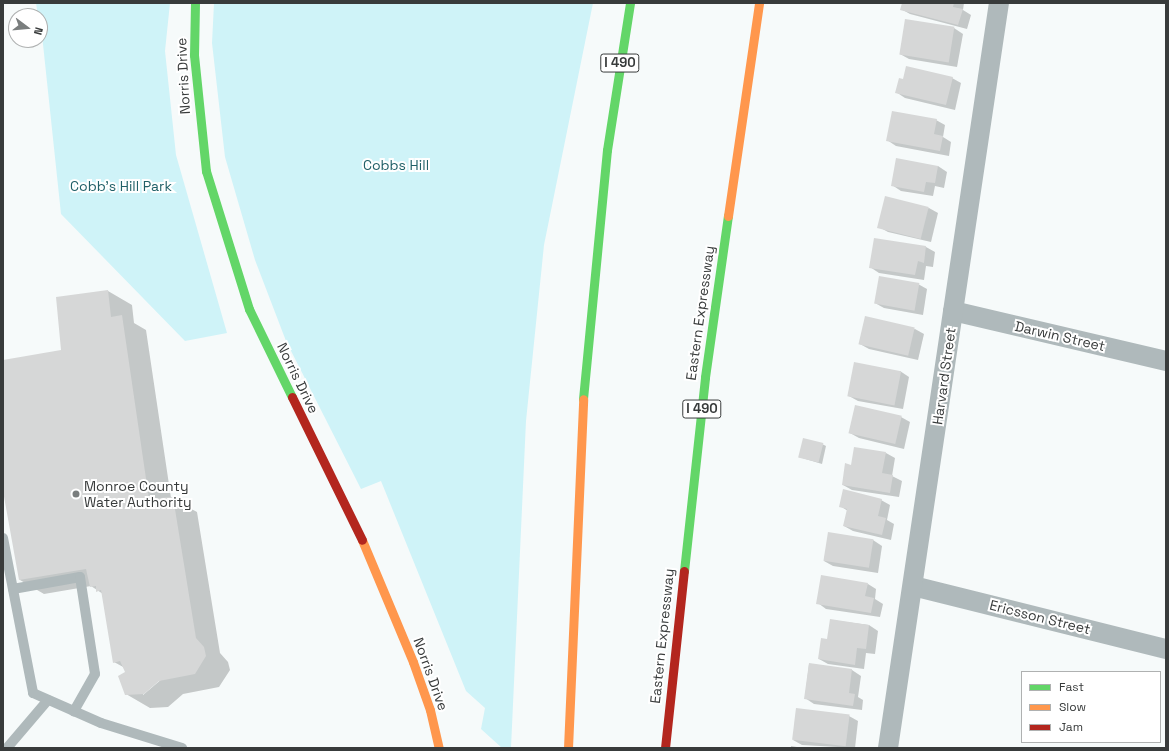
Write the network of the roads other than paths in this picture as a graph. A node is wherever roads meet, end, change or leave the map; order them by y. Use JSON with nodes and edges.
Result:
{"nodes":[{"id":1,"x":195,"y":3,"type":"edge"},
{"id":2,"x":630,"y":3,"type":"edge"},
{"id":3,"x":759,"y":3,"type":"edge"},
{"id":4,"x":764,"y":3,"type":"edge"},
{"id":5,"x":999,"y":3,"type":"edge"},
{"id":6,"x":749,"y":71,"type":"junction"},
{"id":7,"x":953,"y":311,"type":"junction"},
{"id":8,"x":1166,"y":361,"type":"edge"},
{"id":9,"x":3,"y":538,"type":"edge"},
{"id":10,"x":913,"y":586,"type":"junction"},
{"id":11,"x":13,"y":589,"type":"junction"},
{"id":12,"x":1166,"y":649,"type":"edge"},
{"id":13,"x":48,"y":700,"type":"junction"},
{"id":14,"x":74,"y":712,"type":"junction"},
{"id":15,"x":7,"y":748,"type":"edge"},
{"id":16,"x":182,"y":748,"type":"edge"},
{"id":17,"x":439,"y":748,"type":"edge"},
{"id":18,"x":568,"y":748,"type":"edge"},
{"id":19,"x":664,"y":748,"type":"edge"},
{"id":20,"x":888,"y":748,"type":"edge"}],
"edges":[{"from":1,"to":17,"type":"main road","name":"Norris Drive"},
{"from":2,"to":18,"type":"main road","number":"I 490"},
{"from":3,"to":6,"type":"main road","name":"Eastern Expressway","number":"I 490"},
{"from":4,"to":6,"type":"main road"},
{"from":5,"to":7,"type":"street","name":"Harvard Street"},
{"from":6,"to":19,"type":"main road","name":"Eastern Expressway","number":"I 490"},
{"from":7,"to":8,"type":"street","name":"Darwin Street"},
{"from":7,"to":10,"type":"street","name":"Harvard Street"},
{"from":9,"to":11,"type":"lane"},
{"from":10,"to":12,"type":"street","name":"Ericsson Street"},
{"from":10,"to":20,"type":"street","name":"Harvard Street"},
{"from":11,"to":13,"type":"lane"},
{"from":11,"to":14,"type":"lane"},
{"from":13,"to":14,"type":"lane"},
{"from":13,"to":15,"type":"lane"},
{"from":14,"to":16,"type":"lane"}]}
